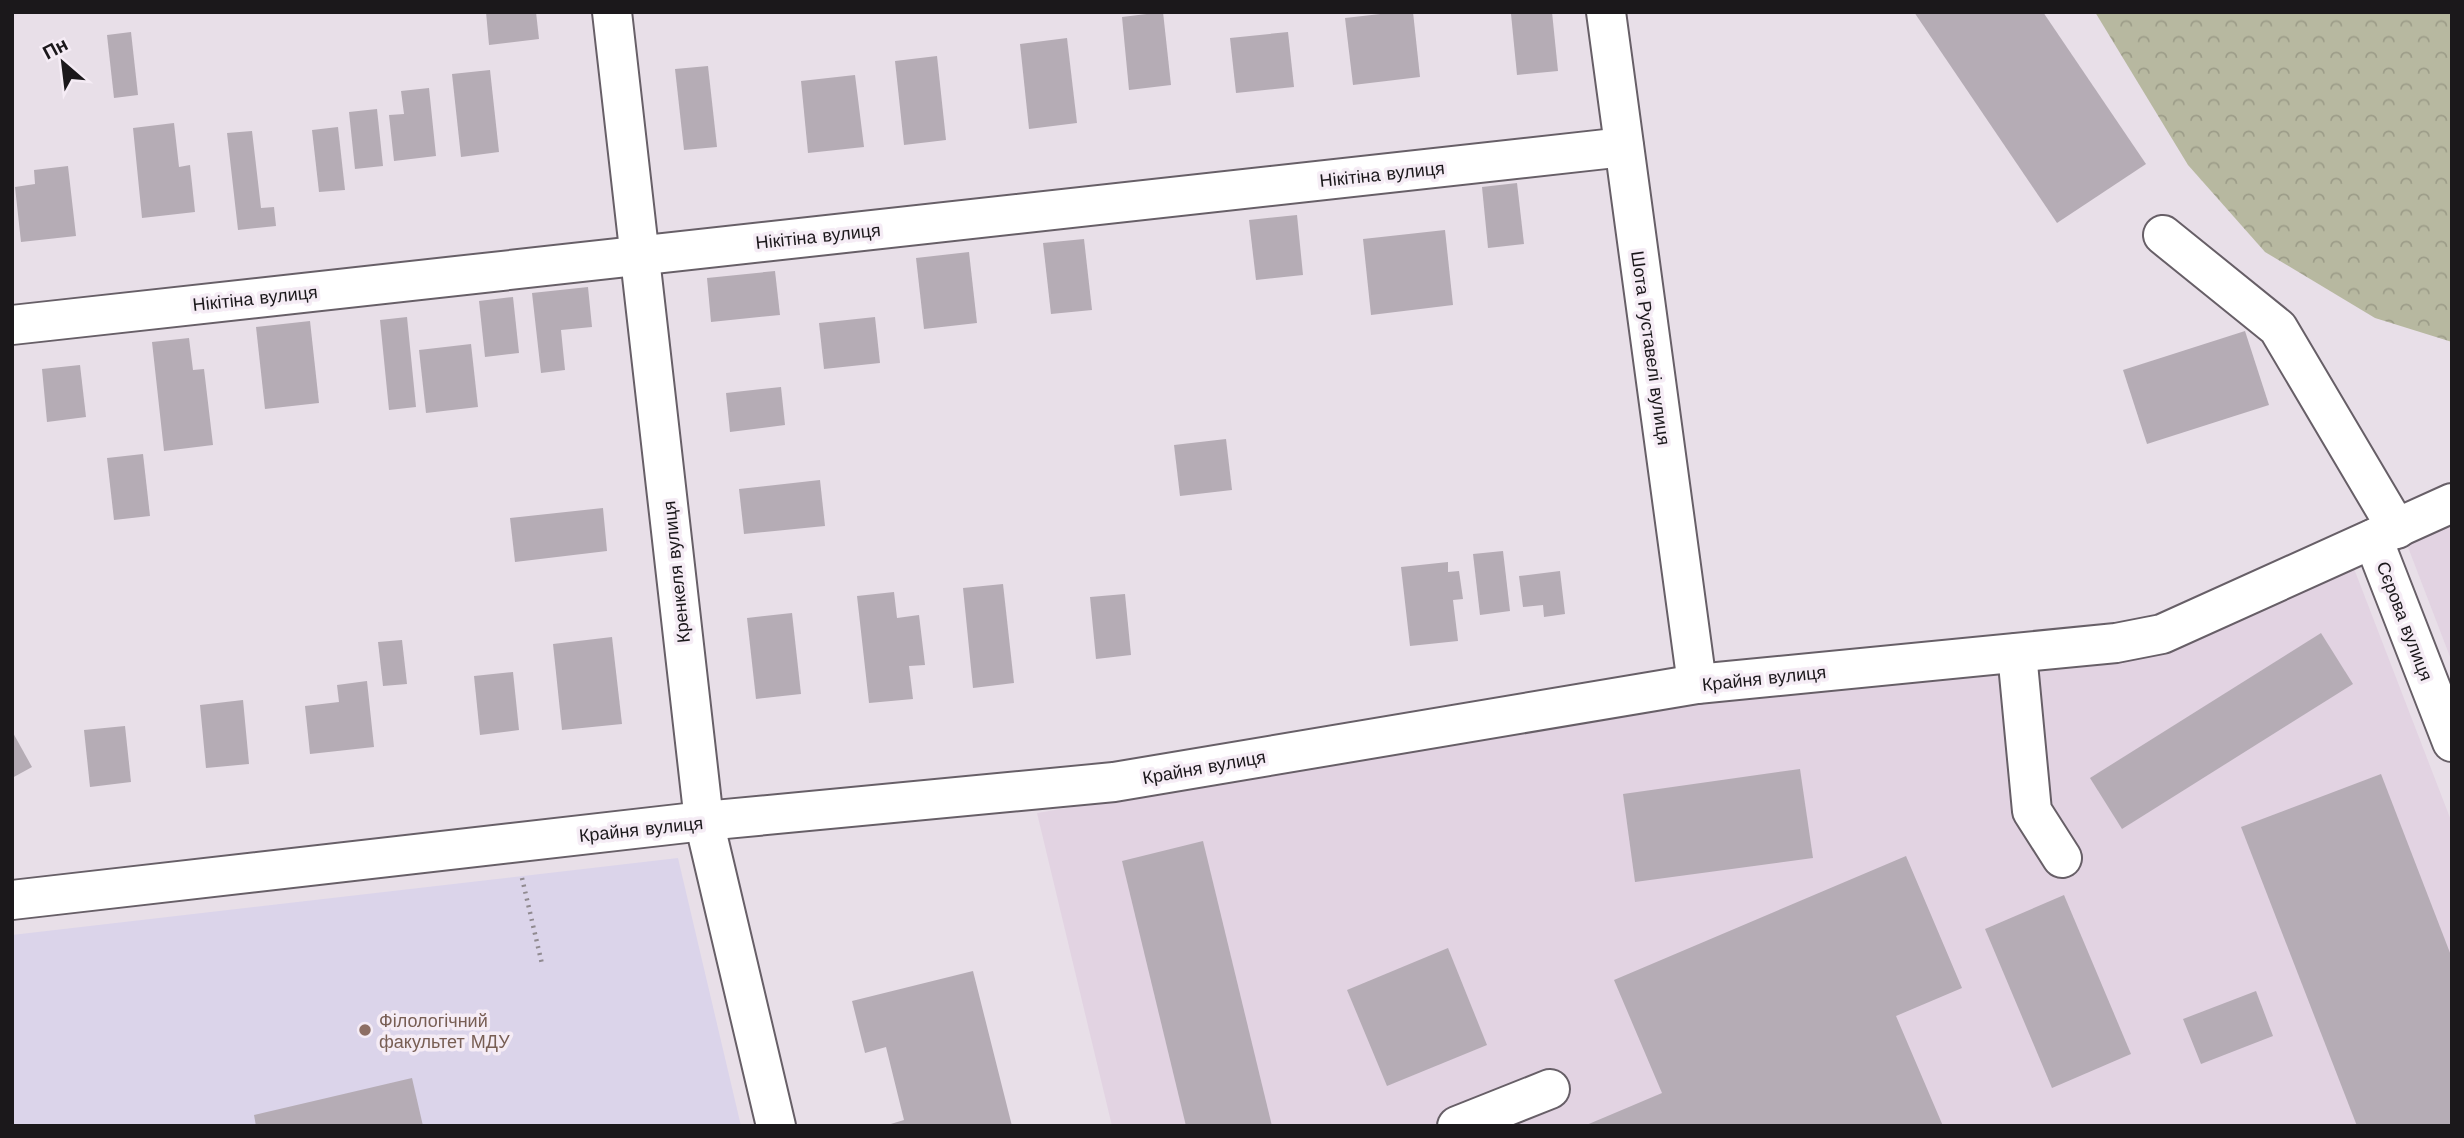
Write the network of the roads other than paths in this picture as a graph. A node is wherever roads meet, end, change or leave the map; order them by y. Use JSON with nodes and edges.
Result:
{"nodes":[{"id":1,"x":612,"y":12,"type":"edge"},
{"id":2,"x":1606,"y":12,"type":"edge"},
{"id":3,"x":1624,"y":147,"type":"junction"},
{"id":4,"x":2162,"y":235,"type":"dead end"},
{"id":5,"x":640,"y":256,"type":"junction"},
{"id":6,"x":12,"y":325,"type":"edge"},
{"id":7,"x":2452,"y":503,"type":"edge"},
{"id":8,"x":2385,"y":534,"type":"junction"},
{"id":9,"x":2017,"y":653,"type":"junction"},
{"id":10,"x":1697,"y":684,"type":"junction"},
{"id":11,"x":2452,"y":742,"type":"edge"},
{"id":12,"x":704,"y":821,"type":"junction"},
{"id":13,"x":2062,"y":858,"type":"dead end"},
{"id":14,"x":12,"y":900,"type":"edge"},
{"id":15,"x":1550,"y":1089,"type":"dead end"},
{"id":16,"x":776,"y":1126,"type":"edge"},
{"id":17,"x":1457,"y":1126,"type":"edge"}],
"edges":[{"from":1,"to":5,"type":"street","name":"Кренкеля вулиця"},
{"from":2,"to":3,"type":"street","name":"Шота Руставелі вулиця"},
{"from":3,"to":5,"type":"street","name":"Нікітіна вулиця"},
{"from":3,"to":10,"type":"street","name":"Шота Руставелі вулиця"},
{"from":4,"to":8,"type":"street","name":"Сєрова вулиця"},
{"from":5,"to":6,"type":"street","name":"Нікітіна вулиця"},
{"from":5,"to":12,"type":"street","name":"Кренкеля вулиця"},
{"from":7,"to":8,"type":"street","name":"Крайня вулиця"},
{"from":8,"to":9,"type":"street","name":"Крайня вулиця"},
{"from":8,"to":11,"type":"street","name":"Сєрова вулиця"},
{"from":9,"to":10,"type":"street","name":"Крайня вулиця"},
{"from":9,"to":13,"type":"street"},
{"from":10,"to":12,"type":"street","name":"Крайня вулиця"},
{"from":12,"to":14,"type":"street","name":"Крайня вулиця"},
{"from":12,"to":16,"type":"street","name":"Кренкеля вулиця"},
{"from":15,"to":17,"type":"street"}]}
